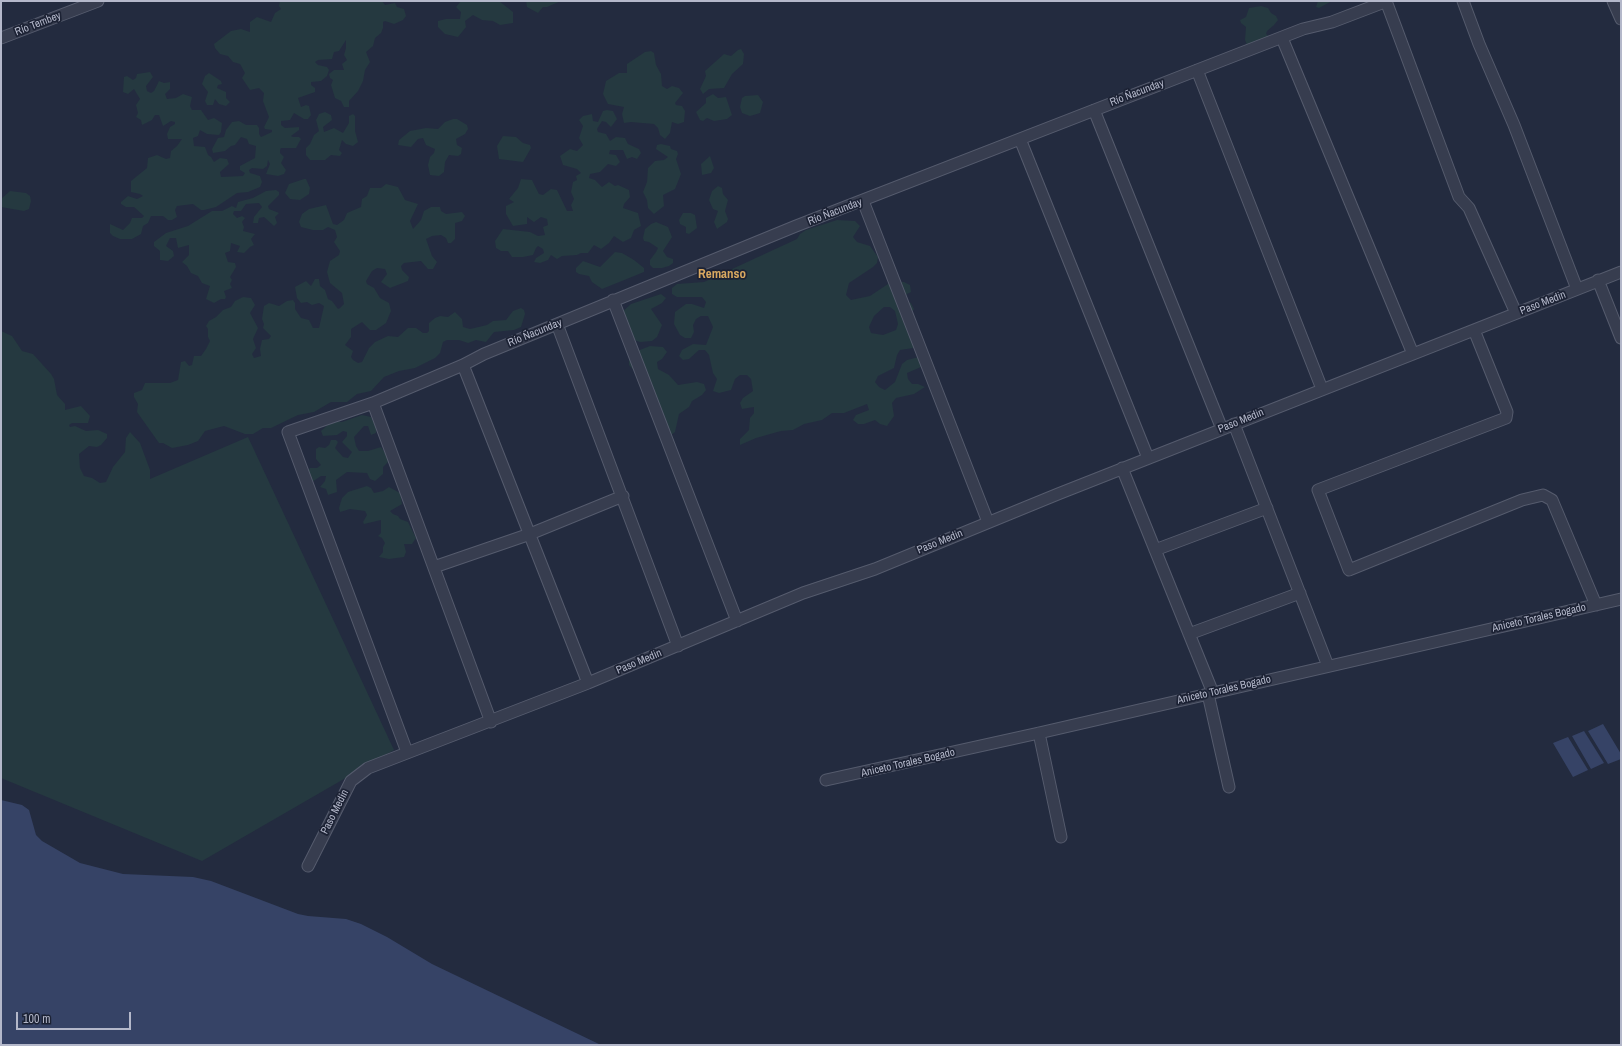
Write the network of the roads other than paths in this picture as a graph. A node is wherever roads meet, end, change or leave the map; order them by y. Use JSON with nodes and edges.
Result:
{"nodes":[{"id":1,"x":98,"y":1,"type":"edge"},
{"id":2,"x":1387,"y":1,"type":"edge"},
{"id":3,"x":1463,"y":1,"type":"edge"},
{"id":4,"x":1613,"y":1,"type":"edge"},
{"id":5,"x":1621,"y":19,"type":"edge"},
{"id":6,"x":1,"y":38,"type":"edge"},
{"id":7,"x":1282,"y":38,"type":"junction"},
{"id":8,"x":1197,"y":70,"type":"junction"},
{"id":9,"x":1094,"y":110,"type":"junction"},
{"id":10,"x":1020,"y":139,"type":"junction"},
{"id":11,"x":863,"y":201,"type":"junction"},
{"id":12,"x":1621,"y":272,"type":"edge"},
{"id":13,"x":1598,"y":280,"type":"junction"},
{"id":14,"x":1577,"y":289,"type":"junction"},
{"id":15,"x":614,"y":300,"type":"junction"},
{"id":16,"x":1516,"y":313,"type":"junction"},
{"id":17,"x":557,"y":324,"type":"junction"},
{"id":18,"x":1474,"y":330,"type":"junction"},
{"id":19,"x":1621,"y":338,"type":"edge"},
{"id":20,"x":1413,"y":354,"type":"junction"},
{"id":21,"x":463,"y":365,"type":"junction"},
{"id":22,"x":1322,"y":389,"type":"junction"},
{"id":23,"x":372,"y":403,"type":"junction"},
{"id":24,"x":1234,"y":424,"type":"junction"},
{"id":25,"x":1222,"y":429,"type":"junction"},
{"id":26,"x":1148,"y":458,"type":"junction"},
{"id":27,"x":1122,"y":468,"type":"junction"},
{"id":28,"x":623,"y":496,"type":"junction"},
{"id":29,"x":1267,"y":508,"type":"junction"},
{"id":30,"x":988,"y":522,"type":"junction"},
{"id":31,"x":530,"y":534,"type":"junction"},
{"id":32,"x":1155,"y":550,"type":"junction"},
{"id":33,"x":434,"y":566,"type":"junction"},
{"id":34,"x":1300,"y":593,"type":"junction"},
{"id":35,"x":1621,"y":599,"type":"edge"},
{"id":36,"x":1596,"y":605,"type":"junction"},
{"id":37,"x":737,"y":622,"type":"junction"},
{"id":38,"x":1189,"y":634,"type":"junction"},
{"id":39,"x":678,"y":646,"type":"junction"},
{"id":40,"x":1328,"y":666,"type":"junction"},
{"id":41,"x":588,"y":683,"type":"junction"},
{"id":42,"x":1210,"y":694,"type":"junction"},
{"id":43,"x":491,"y":722,"type":"junction"},
{"id":44,"x":1039,"y":733,"type":"junction"},
{"id":45,"x":408,"y":752,"type":"junction"},
{"id":46,"x":826,"y":780,"type":"dead end"},
{"id":47,"x":1229,"y":787,"type":"dead end"},
{"id":48,"x":1061,"y":837,"type":"dead end"},
{"id":49,"x":308,"y":866,"type":"dead end"}],
"edges":[{"from":1,"to":6,"type":"street","name":"Río Tembey"},
{"from":2,"to":7,"type":"street","name":"Río Ñacunday"},
{"from":2,"to":16,"type":"street"},
{"from":3,"to":14,"type":"street"},
{"from":4,"to":5,"type":"street"},
{"from":7,"to":8,"type":"street","name":"Río Ñacunday"},
{"from":7,"to":20,"type":"street"},
{"from":8,"to":9,"type":"street","name":"Río Ñacunday"},
{"from":8,"to":22,"type":"street"},
{"from":9,"to":10,"type":"street","name":"Río Ñacunday"},
{"from":9,"to":25,"type":"street"},
{"from":10,"to":11,"type":"street","name":"Río Ñacunday"},
{"from":10,"to":26,"type":"street"},
{"from":11,"to":15,"type":"street","name":"Río Ñacunday"},
{"from":11,"to":30,"type":"street"},
{"from":12,"to":13,"type":"street","name":"Paso Medin"},
{"from":13,"to":14,"type":"street","name":"Paso Medin"},
{"from":13,"to":19,"type":"street"},
{"from":14,"to":16,"type":"street","name":"Paso Medin"},
{"from":15,"to":17,"type":"street","name":"Río Ñacunday"},
{"from":15,"to":37,"type":"street"},
{"from":16,"to":18,"type":"street","name":"Paso Medin"},
{"from":17,"to":21,"type":"street","name":"Río Ñacunday"},
{"from":17,"to":28,"type":"street"},
{"from":18,"to":20,"type":"street","name":"Paso Medin"},
{"from":18,"to":36,"type":"street"},
{"from":20,"to":22,"type":"street","name":"Paso Medin"},
{"from":21,"to":23,"type":"street","name":"Río Ñacunday"},
{"from":21,"to":31,"type":"street"},
{"from":22,"to":24,"type":"street","name":"Paso Medin"},
{"from":23,"to":33,"type":"street"},
{"from":23,"to":45,"type":"street","name":"Río Ñacunday"},
{"from":24,"to":25,"type":"street","name":"Paso Medin"},
{"from":24,"to":29,"type":"street"},
{"from":25,"to":26,"type":"street","name":"Paso Medin"},
{"from":26,"to":27,"type":"street","name":"Paso Medin"},
{"from":27,"to":30,"type":"street","name":"Paso Medin"},
{"from":27,"to":32,"type":"street"},
{"from":28,"to":31,"type":"street"},
{"from":28,"to":39,"type":"street"},
{"from":29,"to":32,"type":"street"},
{"from":29,"to":34,"type":"street"},
{"from":30,"to":37,"type":"street","name":"Paso Medin"},
{"from":31,"to":33,"type":"street"},
{"from":31,"to":41,"type":"street"},
{"from":32,"to":38,"type":"street"},
{"from":33,"to":43,"type":"street"},
{"from":34,"to":38,"type":"street"},
{"from":34,"to":40,"type":"street"},
{"from":35,"to":36,"type":"street","name":"Aniceto Torales Bogado"},
{"from":36,"to":40,"type":"street","name":"Aniceto Torales Bogado"},
{"from":37,"to":39,"type":"street","name":"Paso Medin"},
{"from":38,"to":42,"type":"street"},
{"from":39,"to":41,"type":"street","name":"Paso Medin"},
{"from":40,"to":42,"type":"street","name":"Aniceto Torales Bogado"},
{"from":41,"to":43,"type":"street","name":"Paso Medin"},
{"from":42,"to":44,"type":"street","name":"Aniceto Torales Bogado"},
{"from":42,"to":47,"type":"street"},
{"from":43,"to":45,"type":"street","name":"Paso Medin"},
{"from":44,"to":46,"type":"street","name":"Aniceto Torales Bogado"},
{"from":44,"to":48,"type":"street"},
{"from":45,"to":49,"type":"street","name":"Paso Medin"}]}
